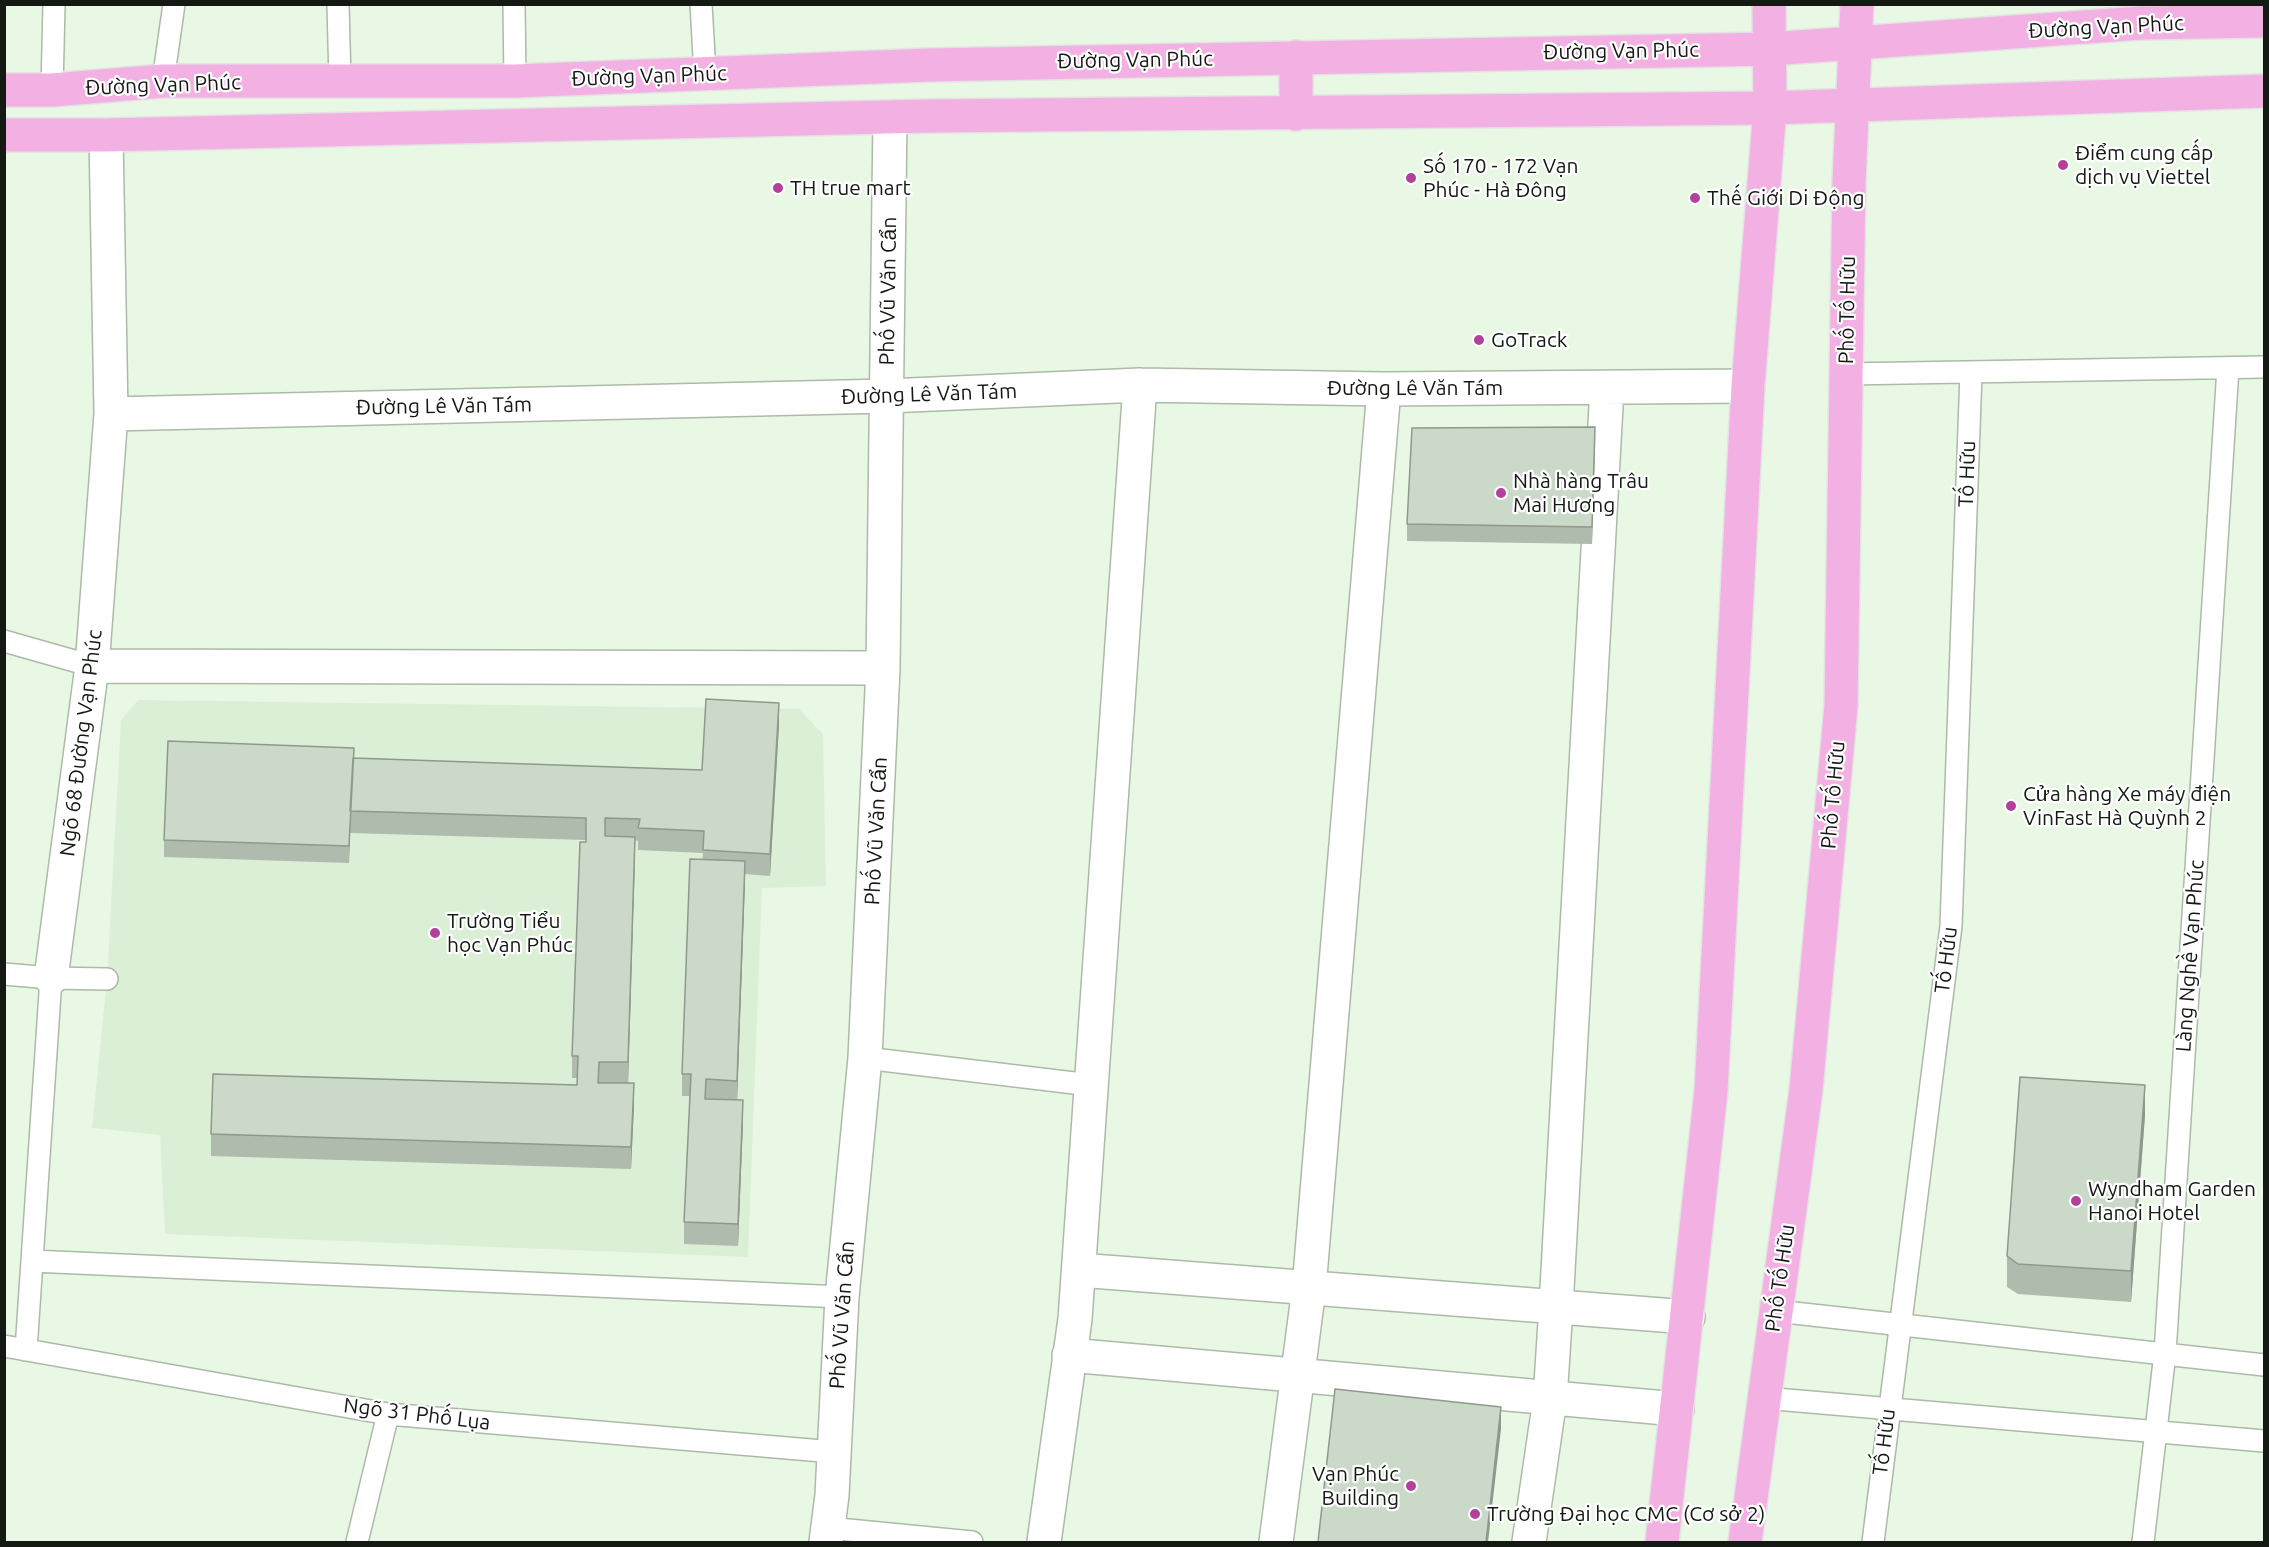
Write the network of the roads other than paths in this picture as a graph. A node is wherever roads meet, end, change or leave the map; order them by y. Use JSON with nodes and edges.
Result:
{"nodes":[{"id":1,"x":54,"y":4,"type":"edge"},
{"id":2,"x":174,"y":4,"type":"edge"},
{"id":3,"x":338,"y":4,"type":"edge"},
{"id":4,"x":514,"y":4,"type":"edge"},
{"id":5,"x":701,"y":4,"type":"edge"},
{"id":6,"x":1769,"y":4,"type":"edge"},
{"id":7,"x":1857,"y":4,"type":"edge"},
{"id":8,"x":2142,"y":14,"type":"edge"},
{"id":9,"x":2265,"y":21,"type":"edge"},
{"id":10,"x":1857,"y":44,"type":"junction"},
{"id":11,"x":1769,"y":49,"type":"junction"},
{"id":12,"x":1296,"y":57,"type":"junction"},
{"id":13,"x":705,"y":74,"type":"junction"},
{"id":14,"x":163,"y":81,"type":"junction"},
{"id":15,"x":515,"y":81,"type":"junction"},
{"id":16,"x":340,"y":82,"type":"junction"},
{"id":17,"x":4,"y":90,"type":"edge"},
{"id":18,"x":51,"y":90,"type":"junction"},
{"id":19,"x":2265,"y":91,"type":"edge"},
{"id":20,"x":1854,"y":106,"type":"junction"},
{"id":21,"x":1770,"y":108,"type":"junction"},
{"id":22,"x":1296,"y":114,"type":"junction"},
{"id":23,"x":890,"y":117,"type":"junction"},
{"id":24,"x":516,"y":126,"type":"junction"},
{"id":25,"x":4,"y":135,"type":"edge"},
{"id":26,"x":106,"y":135,"type":"junction"},
{"id":27,"x":2265,"y":367,"type":"edge"},
{"id":28,"x":2228,"y":368,"type":"junction"},
{"id":29,"x":1971,"y":373,"type":"junction"},
{"id":30,"x":1846,"y":374,"type":"junction"},
{"id":31,"x":1140,"y":385,"type":"junction"},
{"id":32,"x":1748,"y":386,"type":"junction"},
{"id":33,"x":1607,"y":388,"type":"junction"},
{"id":34,"x":1384,"y":389,"type":"junction"},
{"id":35,"x":886,"y":396,"type":"junction"},
{"id":36,"x":111,"y":414,"type":"junction"},
{"id":37,"x":4,"y":641,"type":"edge"},
{"id":38,"x":92,"y":666,"type":"junction"},
{"id":39,"x":883,"y":668,"type":"junction"},
{"id":40,"x":4,"y":974,"type":"edge"},
{"id":41,"x":51,"y":978,"type":"junction"},
{"id":42,"x":106,"y":979,"type":"dead end"},
{"id":43,"x":866,"y":1058,"type":"junction"},
{"id":44,"x":1091,"y":1085,"type":"junction"},
{"id":45,"x":32,"y":1262,"type":"junction"},
{"id":46,"x":1079,"y":1270,"type":"junction"},
{"id":47,"x":1309,"y":1288,"type":"junction"},
{"id":48,"x":842,"y":1297,"type":"junction"},
{"id":49,"x":1557,"y":1307,"type":"junction"},
{"id":50,"x":1776,"y":1311,"type":"junction"},
{"id":51,"x":1688,"y":1317,"type":"junction"},
{"id":52,"x":1899,"y":1326,"type":"junction"},
{"id":53,"x":4,"y":1346,"type":"edge"},
{"id":54,"x":26,"y":1350,"type":"junction"},
{"id":55,"x":2165,"y":1353,"type":"junction"},
{"id":56,"x":1070,"y":1355,"type":"junction"},
{"id":57,"x":2265,"y":1365,"type":"edge"},
{"id":58,"x":1299,"y":1376,"type":"junction"},
{"id":59,"x":1550,"y":1398,"type":"junction"},
{"id":60,"x":1764,"y":1398,"type":"junction"},
{"id":61,"x":1677,"y":1409,"type":"junction"},
{"id":62,"x":1888,"y":1409,"type":"junction"},
{"id":63,"x":388,"y":1414,"type":"junction"},
{"id":64,"x":2155,"y":1432,"type":"junction"},
{"id":65,"x":2265,"y":1441,"type":"edge"},
{"id":66,"x":834,"y":1452,"type":"junction"},
{"id":67,"x":827,"y":1535,"type":"edge"},
{"id":68,"x":357,"y":1542,"type":"edge"},
{"id":69,"x":972,"y":1542,"type":"edge"},
{"id":70,"x":1044,"y":1542,"type":"edge"},
{"id":71,"x":1276,"y":1542,"type":"edge"},
{"id":72,"x":1529,"y":1542,"type":"edge"},
{"id":73,"x":1662,"y":1542,"type":"edge"},
{"id":74,"x":1745,"y":1542,"type":"edge"},
{"id":75,"x":1873,"y":1542,"type":"edge"},
{"id":76,"x":2143,"y":1542,"type":"edge"}],
"edges":[{"from":1,"to":18,"type":"lane"},
{"from":2,"to":14,"type":"lane"},
{"from":3,"to":16,"type":"lane"},
{"from":4,"to":15,"type":"lane"},
{"from":5,"to":13,"type":"lane"},
{"from":6,"to":11,"type":"main road"},
{"from":7,"to":10,"type":"main road","name":"Phố Tố Hữu"},
{"from":8,"to":9,"type":"main road","name":"Đường Vạn Phúc"},
{"from":8,"to":10,"type":"main road","name":"Đường Vạn Phúc"},
{"from":10,"to":11,"type":"main road","name":"Đường Vạn Phúc"},
{"from":10,"to":20,"type":"main road","name":"Phố Tố Hữu"},
{"from":11,"to":12,"type":"main road","name":"Đường Vạn Phúc"},
{"from":11,"to":21,"type":"main road"},
{"from":12,"to":13,"type":"main road","name":"Đường Vạn Phúc"},
{"from":12,"to":22,"type":"main road"},
{"from":13,"to":15,"type":"main road","name":"Đường Vạn Phúc"},
{"from":14,"to":16,"type":"main road","name":"Đường Vạn Phúc"},
{"from":14,"to":18,"type":"main road","name":"Đường Vạn Phúc"},
{"from":15,"to":16,"type":"main road","name":"Đường Vạn Phúc"},
{"from":15,"to":24,"type":"main road"},
{"from":17,"to":18,"type":"main road","name":"Đường Vạn Phúc"},
{"from":19,"to":20,"type":"main road"},
{"from":20,"to":21,"type":"main road"},
{"from":20,"to":30,"type":"main road","name":"Phố Tố Hữu"},
{"from":21,"to":22,"type":"main road"},
{"from":21,"to":32,"type":"main road"},
{"from":22,"to":23,"type":"main road"},
{"from":23,"to":24,"type":"main road"},
{"from":23,"to":35,"type":"street","name":"Phố Vũ Văn Cẩn"},
{"from":24,"to":26,"type":"main road"},
{"from":25,"to":26,"type":"main road"},
{"from":26,"to":36,"type":"street","name":"Ngõ 68 Đường Vạn Phúc"},
{"from":27,"to":28,"type":"lane"},
{"from":28,"to":29,"type":"lane"},
{"from":28,"to":55,"type":"lane","name":"Làng Nghề Vạn Phúc"},
{"from":29,"to":30,"type":"lane"},
{"from":29,"to":52,"type":"lane","name":"Tố Hữu"},
{"from":30,"to":50,"type":"main road","name":"Phố Tố Hữu"},
{"from":31,"to":34,"type":"street","name":"Đường Lê Văn Tám"},
{"from":31,"to":35,"type":"street","name":"Đường Lê Văn Tám"},
{"from":31,"to":44,"type":"street"},
{"from":32,"to":33,"type":"street","name":"Đường Lê Văn Tám"},
{"from":32,"to":51,"type":"main road"},
{"from":33,"to":34,"type":"street","name":"Đường Lê Văn Tám"},
{"from":33,"to":49,"type":"street"},
{"from":34,"to":47,"type":"street"},
{"from":35,"to":36,"type":"street","name":"Đường Lê Văn Tám"},
{"from":35,"to":39,"type":"street","name":"Phố Vũ Văn Cẩn"},
{"from":36,"to":38,"type":"street","name":"Ngõ 68 Đường Vạn Phúc"},
{"from":37,"to":38,"type":"lane"},
{"from":38,"to":39,"type":"street"},
{"from":38,"to":41,"type":"street","name":"Ngõ 68 Đường Vạn Phúc"},
{"from":39,"to":43,"type":"street","name":"Phố Vũ Văn Cẩn"},
{"from":40,"to":41,"type":"lane"},
{"from":41,"to":42,"type":"lane"},
{"from":41,"to":45,"type":"lane","name":"Ngõ 68 Đường Vạn Phúc"},
{"from":43,"to":44,"type":"lane"},
{"from":43,"to":48,"type":"street","name":"Phố Vũ Văn Cẩn"},
{"from":44,"to":46,"type":"street"},
{"from":45,"to":48,"type":"lane"},
{"from":45,"to":54,"type":"lane","name":"Ngõ 68 Đường Vạn Phúc"},
{"from":46,"to":47,"type":"street"},
{"from":46,"to":56,"type":"street"},
{"from":47,"to":49,"type":"street"},
{"from":47,"to":58,"type":"street"},
{"from":48,"to":66,"type":"street","name":"Phố Vũ Văn Cẩn"},
{"from":49,"to":51,"type":"street"},
{"from":49,"to":59,"type":"street"},
{"from":50,"to":52,"type":"lane"},
{"from":50,"to":60,"type":"main road","name":"Phố Tố Hữu"},
{"from":51,"to":61,"type":"main road"},
{"from":52,"to":55,"type":"lane"},
{"from":52,"to":62,"type":"lane","name":"Tố Hữu"},
{"from":53,"to":54,"type":"lane","name":"Ngõ 31 Phố Lụa"},
{"from":54,"to":63,"type":"lane","name":"Ngõ 31 Phố Lụa"},
{"from":55,"to":57,"type":"lane"},
{"from":55,"to":64,"type":"lane","name":"Làng Nghề Vạn Phúc"},
{"from":56,"to":58,"type":"street"},
{"from":56,"to":70,"type":"street"},
{"from":58,"to":59,"type":"street"},
{"from":58,"to":71,"type":"street"},
{"from":59,"to":61,"type":"street"},
{"from":59,"to":72,"type":"street"},
{"from":60,"to":62,"type":"lane"},
{"from":60,"to":74,"type":"main road","name":"Phố Tố Hữu"},
{"from":61,"to":73,"type":"main road"},
{"from":62,"to":64,"type":"lane"},
{"from":62,"to":75,"type":"lane","name":"Tố Hữu"},
{"from":63,"to":66,"type":"lane","name":"Ngõ 31 Phố Lụa"},
{"from":63,"to":68,"type":"lane"},
{"from":64,"to":65,"type":"lane"},
{"from":64,"to":76,"type":"lane","name":"Làng Nghề Vạn Phúc"},
{"from":66,"to":67,"type":"street","name":"Phố Vũ Văn Cẩn"},
{"from":67,"to":69,"type":"lane"}]}
